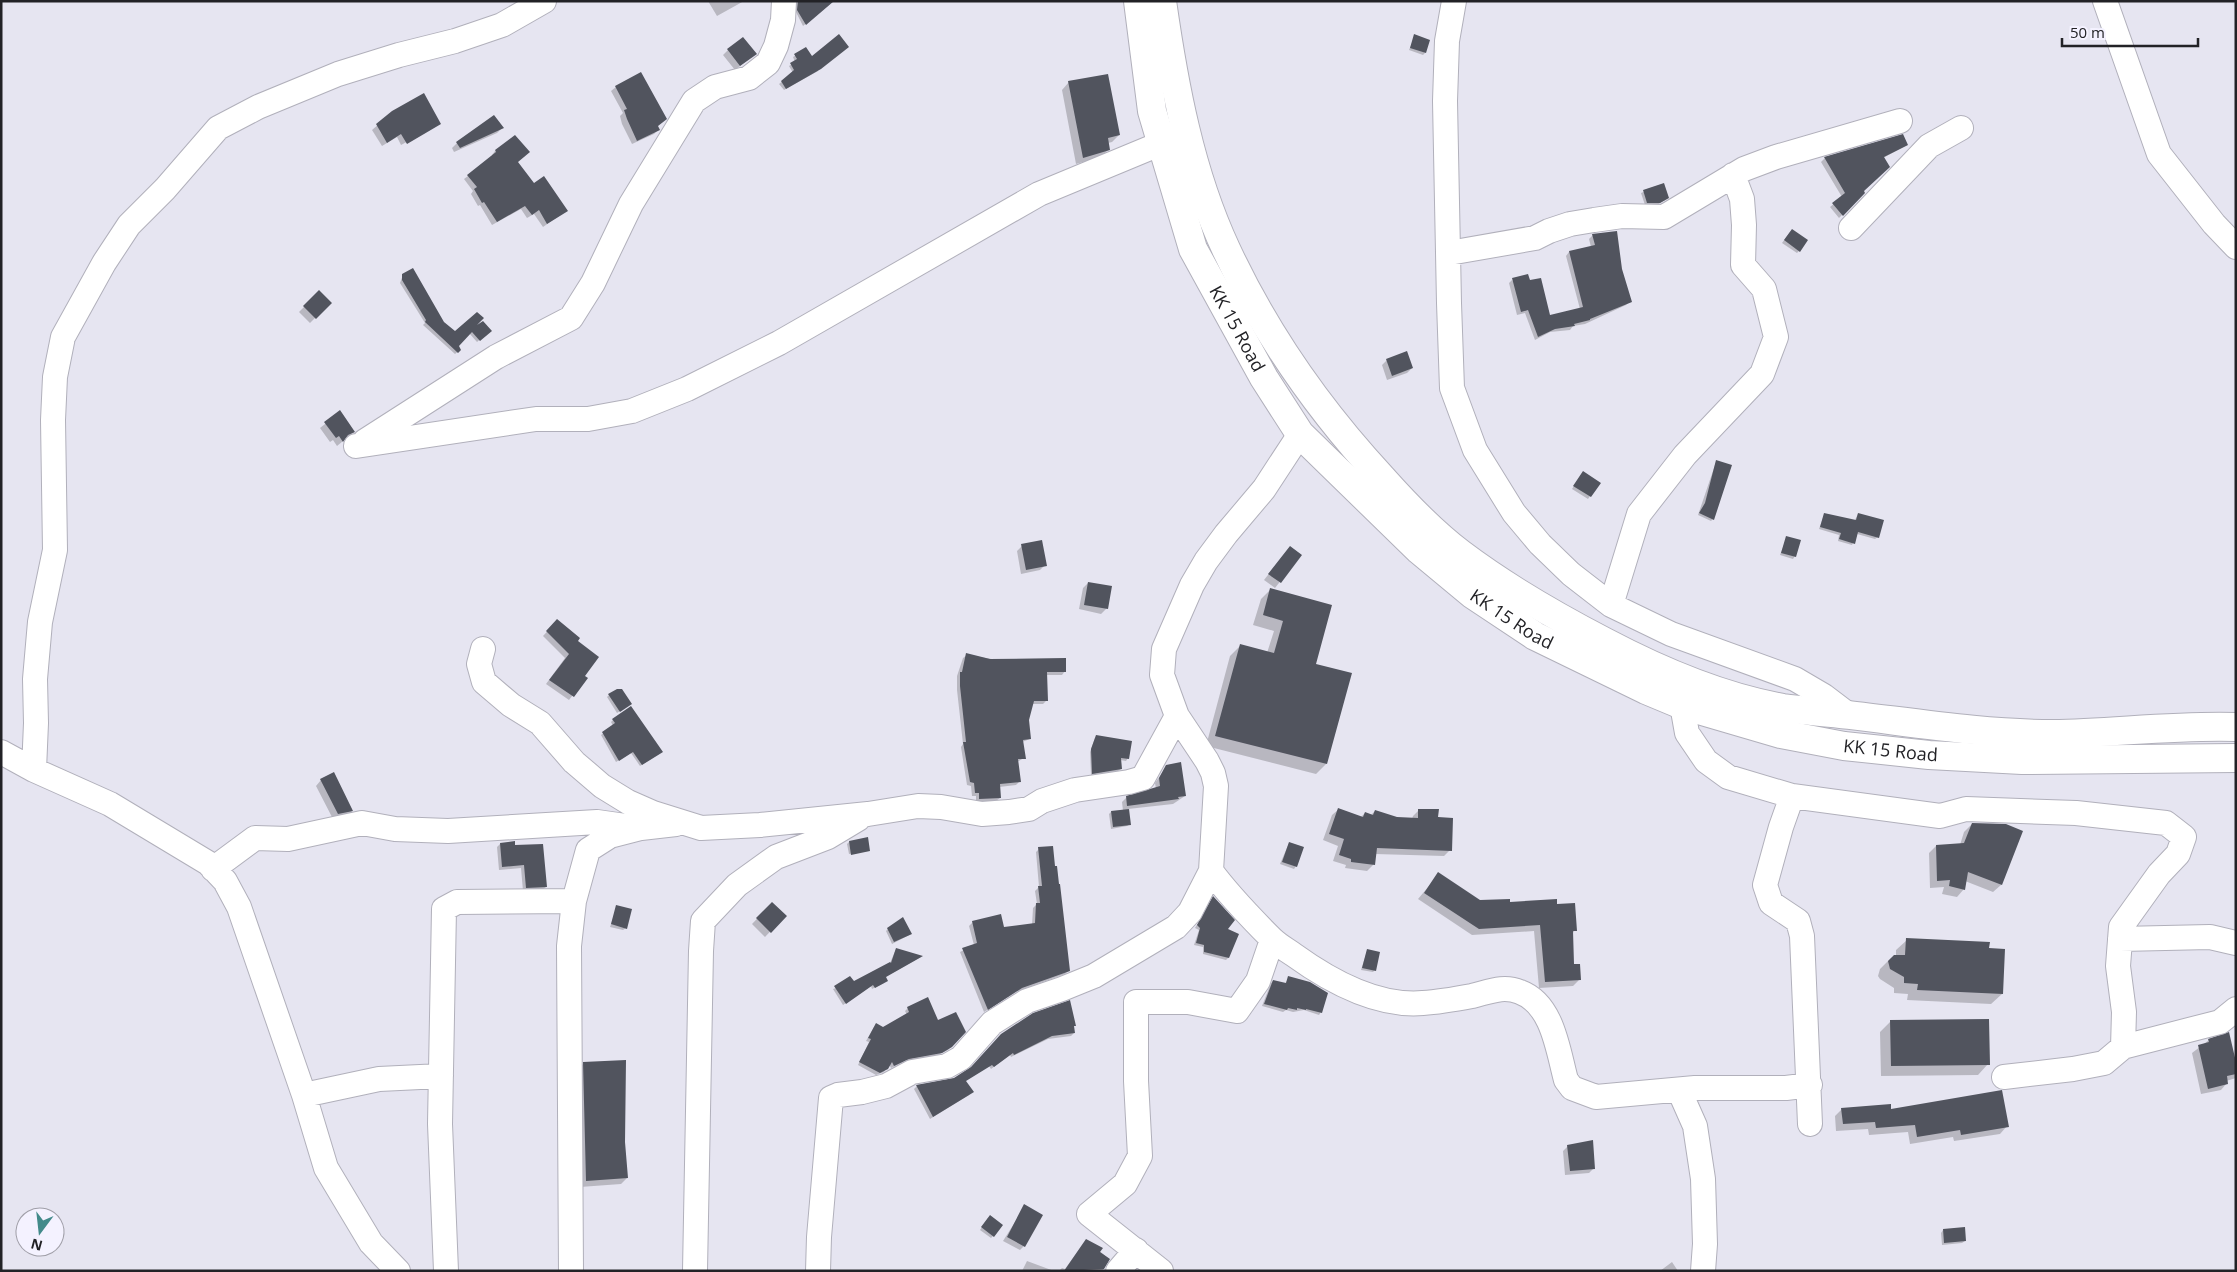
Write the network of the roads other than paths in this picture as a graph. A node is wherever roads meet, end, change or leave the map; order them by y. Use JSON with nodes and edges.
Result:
{"nodes":[{"id":1,"x":544,"y":1,"type":"edge"},
{"id":2,"x":784,"y":1,"type":"edge"},
{"id":3,"x":1138,"y":1,"type":"edge"},
{"id":4,"x":1162,"y":1,"type":"edge"},
{"id":5,"x":1454,"y":1,"type":"edge"},
{"id":6,"x":2105,"y":1,"type":"edge"},
{"id":7,"x":1900,"y":120,"type":"dead end"},
{"id":8,"x":1961,"y":128,"type":"dead end"},
{"id":9,"x":1162,"y":143,"type":"junction"},
{"id":10,"x":1733,"y":175,"type":"junction"},
{"id":11,"x":1851,"y":228,"type":"dead end"},
{"id":12,"x":2236,"y":248,"type":"edge"},
{"id":13,"x":1448,"y":253,"type":"junction"},
{"id":14,"x":1300,"y":434,"type":"junction"},
{"id":15,"x":1611,"y":605,"type":"junction"},
{"id":16,"x":483,"y":649,"type":"dead end"},
{"id":17,"x":1682,"y":705,"type":"junction"},
{"id":18,"x":1849,"y":715,"type":"junction"},
{"id":19,"x":1177,"y":716,"type":"junction"},
{"id":20,"x":2236,"y":727,"type":"edge"},
{"id":21,"x":1,"y":752,"type":"edge"},
{"id":22,"x":2236,"y":758,"type":"edge"},
{"id":23,"x":34,"y":770,"type":"junction"},
{"id":24,"x":1792,"y":796,"type":"junction"},
{"id":25,"x":868,"y":814,"type":"junction"},
{"id":26,"x":684,"y":823,"type":"junction"},
{"id":27,"x":641,"y":828,"type":"junction"},
{"id":28,"x":213,"y":869,"type":"junction"},
{"id":29,"x":1211,"y":872,"type":"junction"},
{"id":30,"x":574,"y":901,"type":"junction"},
{"id":31,"x":2120,"y":939,"type":"junction"},
{"id":32,"x":1272,"y":940,"type":"junction"},
{"id":33,"x":2236,"y":943,"type":"edge"},
{"id":34,"x":2236,"y":1009,"type":"edge"},
{"id":35,"x":2123,"y":1047,"type":"junction"},
{"id":36,"x":441,"y":1076,"type":"junction"},
{"id":37,"x":2004,"y":1076,"type":"dead end"},
{"id":38,"x":1810,"y":1085,"type":"junction"},
{"id":39,"x":1679,"y":1090,"type":"junction"},
{"id":40,"x":304,"y":1095,"type":"junction"},
{"id":41,"x":1810,"y":1124,"type":"dead end"},
{"id":42,"x":1136,"y":1250,"type":"junction"},
{"id":43,"x":398,"y":1271,"type":"edge"},
{"id":44,"x":446,"y":1271,"type":"edge"},
{"id":45,"x":571,"y":1271,"type":"edge"},
{"id":46,"x":695,"y":1271,"type":"edge"},
{"id":47,"x":818,"y":1271,"type":"edge"},
{"id":48,"x":1118,"y":1271,"type":"edge"},
{"id":49,"x":1161,"y":1271,"type":"edge"},
{"id":50,"x":1703,"y":1271,"type":"edge"}],
"edges":[{"from":1,"to":23,"type":"street"},
{"from":2,"to":9,"type":"street"},
{"from":3,"to":9,"type":"highway","name":"KK 15 Road"},
{"from":4,"to":18,"type":"highway","name":"KK 15 Road"},
{"from":5,"to":13,"type":"street"},
{"from":6,"to":12,"type":"street"},
{"from":7,"to":10,"type":"street"},
{"from":8,"to":11,"type":"street"},
{"from":9,"to":14,"type":"highway","name":"KK 15 Road"},
{"from":10,"to":13,"type":"street"},
{"from":10,"to":15,"type":"street"},
{"from":13,"to":15,"type":"street"},
{"from":14,"to":17,"type":"highway","name":"KK 15 Road"},
{"from":14,"to":19,"type":"street"},
{"from":15,"to":18,"type":"street"},
{"from":16,"to":26,"type":"street"},
{"from":17,"to":22,"type":"highway","name":"KK 15 Road"},
{"from":17,"to":24,"type":"street"},
{"from":18,"to":20,"type":"highway","name":"KK 15 Road"},
{"from":19,"to":25,"type":"street"},
{"from":19,"to":29,"type":"street"},
{"from":21,"to":23,"type":"street"},
{"from":23,"to":28,"type":"street"},
{"from":24,"to":31,"type":"street"},
{"from":24,"to":38,"type":"street"},
{"from":25,"to":26,"type":"street"},
{"from":25,"to":46,"type":"street"},
{"from":26,"to":27,"type":"street"},
{"from":27,"to":28,"type":"street"},
{"from":27,"to":30,"type":"street"},
{"from":28,"to":40,"type":"street"},
{"from":29,"to":32,"type":"street"},
{"from":29,"to":47,"type":"street"},
{"from":30,"to":36,"type":"street"},
{"from":30,"to":45,"type":"street"},
{"from":31,"to":33,"type":"street"},
{"from":31,"to":35,"type":"street"},
{"from":32,"to":39,"type":"street"},
{"from":32,"to":42,"type":"street"},
{"from":34,"to":35,"type":"street"},
{"from":35,"to":37,"type":"street"},
{"from":36,"to":40,"type":"street"},
{"from":36,"to":44,"type":"street"},
{"from":38,"to":39,"type":"street"},
{"from":38,"to":41,"type":"street"},
{"from":39,"to":50,"type":"street"},
{"from":40,"to":43,"type":"street"},
{"from":42,"to":48,"type":"street"},
{"from":42,"to":49,"type":"street"}]}
